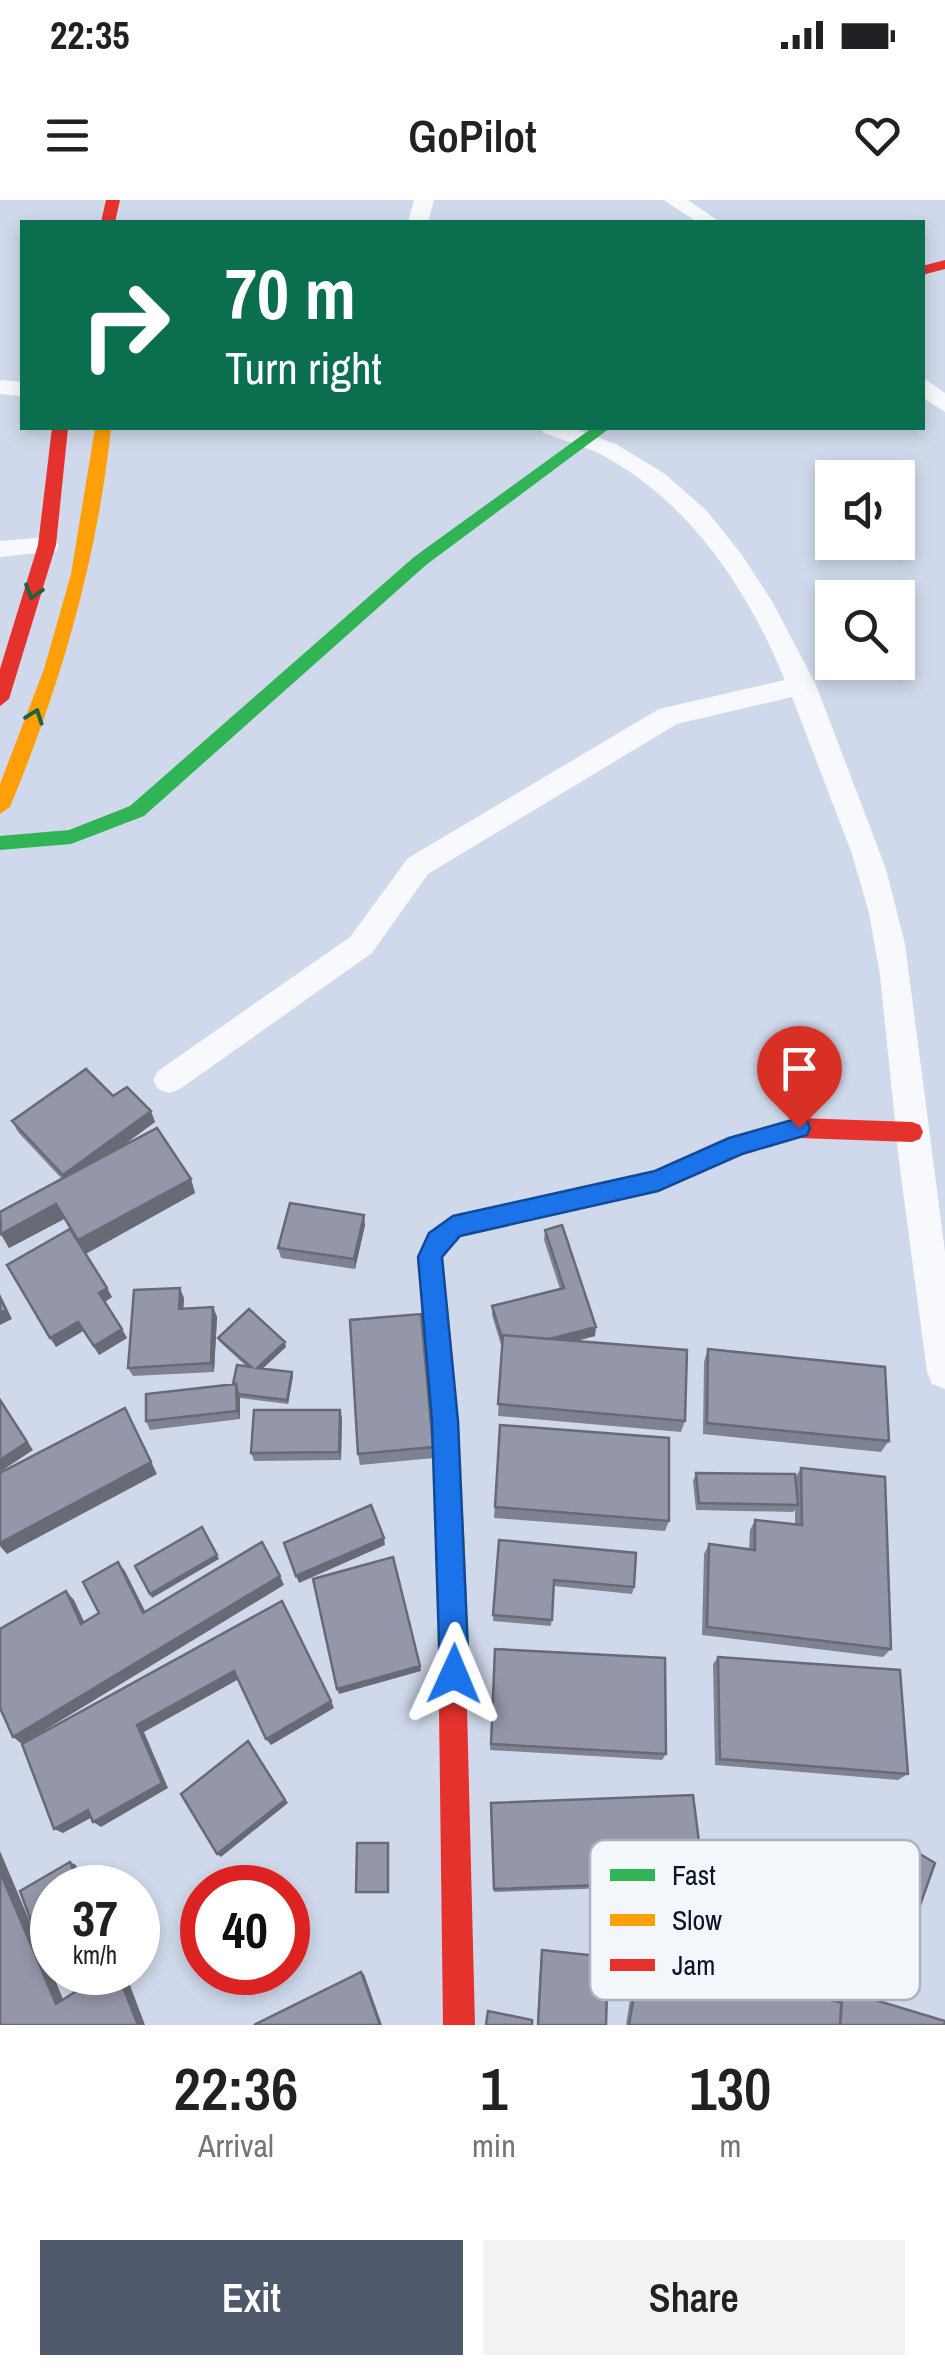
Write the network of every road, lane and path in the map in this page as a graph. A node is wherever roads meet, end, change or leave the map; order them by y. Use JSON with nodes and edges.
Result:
{"nodes":[{"id":1,"x":674,"y":200,"type":"edge"},
{"id":2,"x":707,"y":220,"type":"edge"},
{"id":3,"x":925,"y":387,"type":"edge"},
{"id":4,"x":945,"y":405,"type":"edge"},
{"id":5,"x":60,"y":430,"type":"edge"},
{"id":6,"x":103,"y":430,"type":"edge"},
{"id":7,"x":594,"y":432,"type":"edge"},
{"id":8,"x":46,"y":545,"type":"junction"},
{"id":9,"x":0,"y":549,"type":"edge"},
{"id":10,"x":803,"y":685,"type":"junction"},
{"id":11,"x":0,"y":699,"type":"edge"},
{"id":12,"x":0,"y":807,"type":"edge"},
{"id":13,"x":0,"y":844,"type":"edge"},
{"id":14,"x":169,"y":1080,"type":"dead end"},
{"id":15,"x":912,"y":1132,"type":"junction"},
{"id":16,"x":945,"y":1372,"type":"edge"},
{"id":17,"x":459,"y":2025,"type":"edge"}],
"edges":[{"from":1,"to":2,"type":"street"},
{"from":3,"to":4,"type":"street"},
{"from":5,"to":8,"type":"main road"},
{"from":12,"to":6,"type":"main road","one_way":true},
{"from":7,"to":10,"type":"street"},
{"from":7,"to":13,"type":"main road"},
{"from":8,"to":9,"type":"street"},
{"from":8,"to":11,"type":"main road","one_way":true},
{"from":10,"to":14,"type":"street"},
{"from":10,"to":15,"type":"street"},
{"from":15,"to":16,"type":"street"},
{"from":15,"to":17,"type":"main road"}]}
